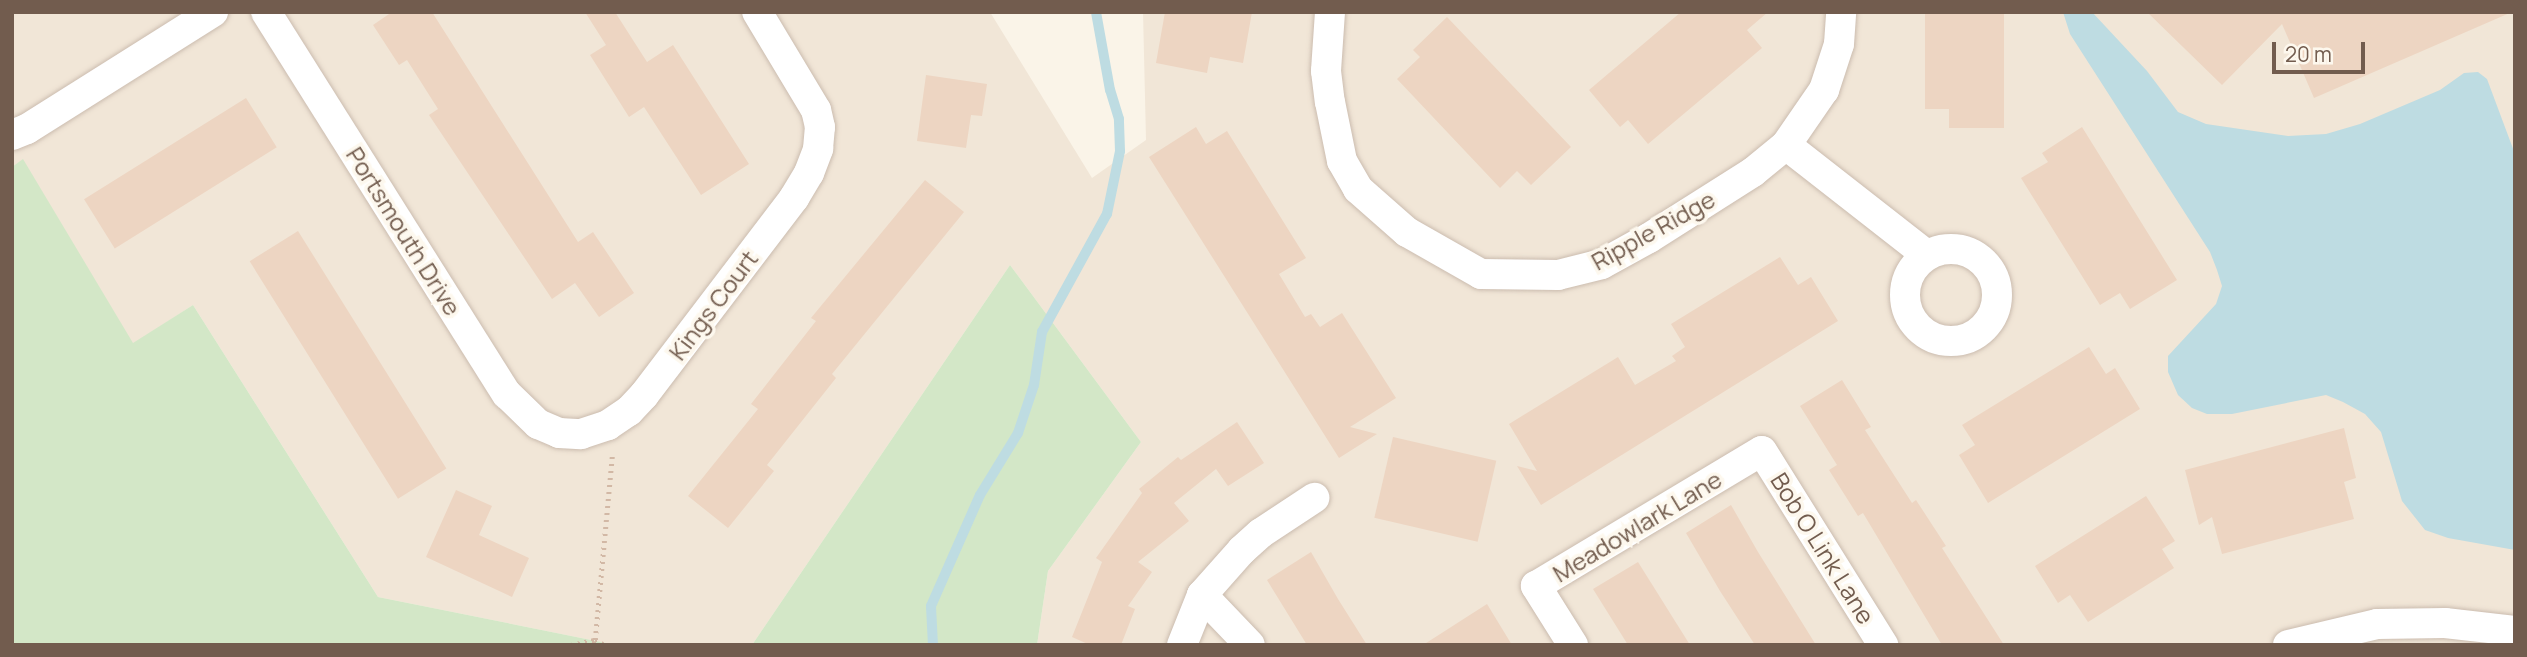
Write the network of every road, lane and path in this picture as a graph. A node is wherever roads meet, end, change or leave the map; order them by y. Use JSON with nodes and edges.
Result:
{"nodes":[{"id":1,"x":213,"y":12,"type":"edge"},
{"id":2,"x":266,"y":12,"type":"edge"},
{"id":3,"x":757,"y":12,"type":"edge"},
{"id":4,"x":1329,"y":12,"type":"edge"},
{"id":5,"x":1841,"y":12,"type":"edge"},
{"id":6,"x":12,"y":135,"type":"edge"},
{"id":7,"x":1786,"y":145,"type":"junction"},
{"id":8,"x":1927,"y":255,"type":"dead end"},
{"id":9,"x":608,"y":425,"type":"junction"},
{"id":10,"x":559,"y":433,"type":"joint"},
{"id":11,"x":1762,"y":451,"type":"joint"},
{"id":12,"x":1314,"y":498,"type":"dead end"},
{"id":13,"x":1202,"y":595,"type":"junction"},
{"id":14,"x":2515,"y":631,"type":"edge"},
{"id":15,"x":595,"y":640,"type":"junction"},
{"id":16,"x":570,"y":645,"type":"edge"},
{"id":17,"x":605,"y":645,"type":"edge"},
{"id":18,"x":1182,"y":645,"type":"edge"},
{"id":19,"x":1250,"y":645,"type":"edge"},
{"id":20,"x":1573,"y":645,"type":"edge"},
{"id":21,"x":1883,"y":645,"type":"edge"},
{"id":22,"x":2288,"y":645,"type":"edge"}],
"edges":[{"from":1,"to":6,"type":"street"},
{"from":2,"to":10,"type":"street","name":"Portsmouth Drive"},
{"from":3,"to":9,"type":"street","name":"Kings Court"},
{"from":4,"to":7,"type":"street","name":"Ripple Ridge"},
{"from":5,"to":7,"type":"street","name":"Ripple Ridge"},
{"from":7,"to":8,"type":"street"},
{"from":9,"to":10,"type":"street","name":"Kings Court"},
{"from":9,"to":15,"type":"path"},
{"from":11,"to":20,"type":"street","name":"Meadowlark Lane"},
{"from":11,"to":21,"type":"street","name":"Bob O Link Lane"},
{"from":12,"to":13,"type":"street"},
{"from":13,"to":18,"type":"street"},
{"from":13,"to":19,"type":"street"},
{"from":14,"to":22,"type":"street"},
{"from":15,"to":16,"type":"path"},
{"from":15,"to":17,"type":"path"}]}
